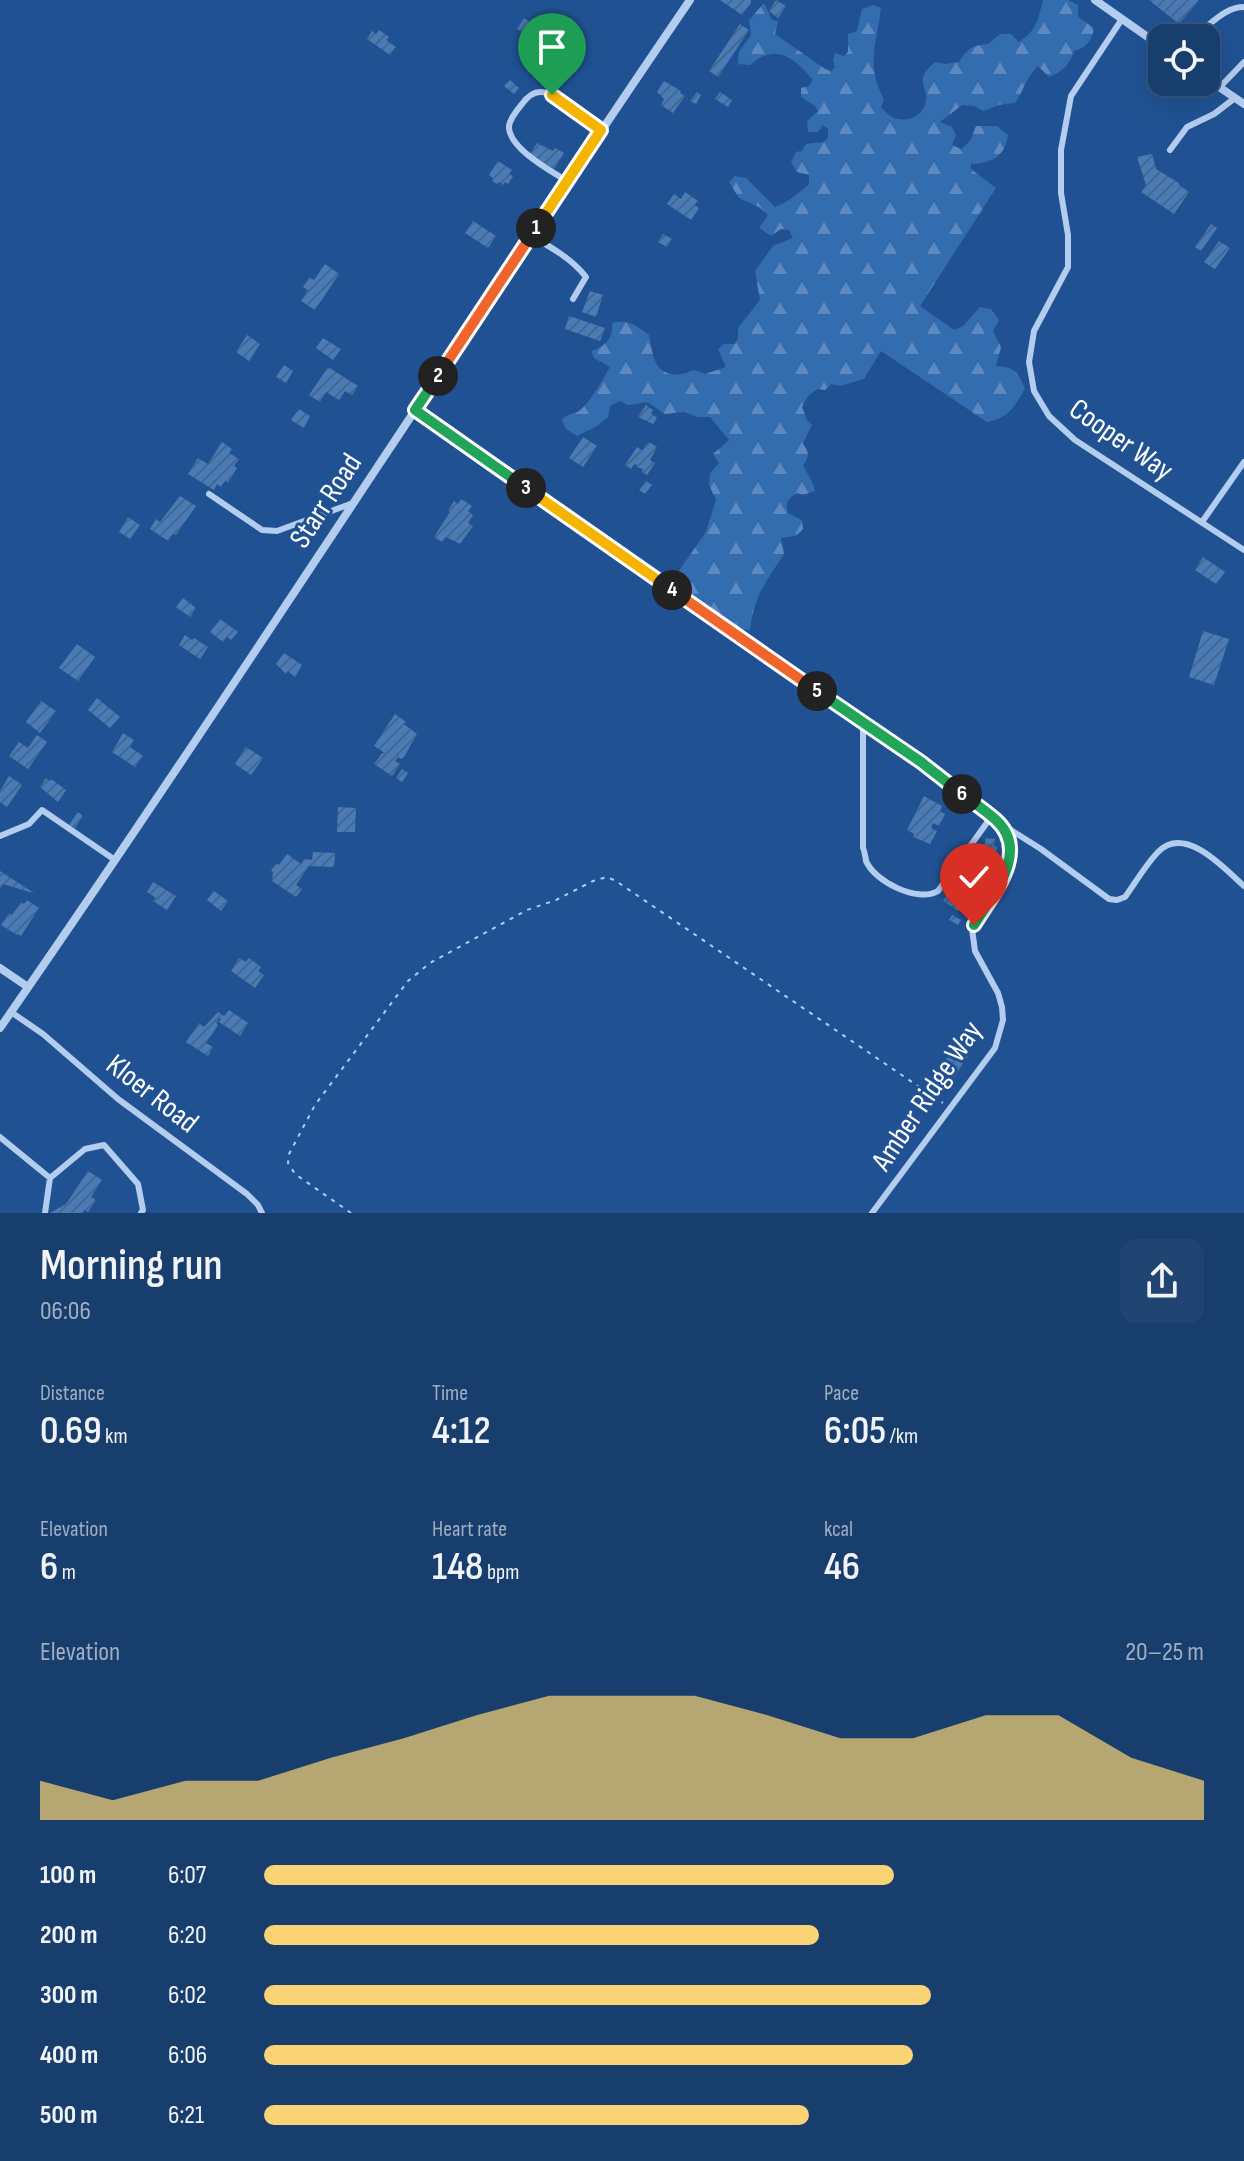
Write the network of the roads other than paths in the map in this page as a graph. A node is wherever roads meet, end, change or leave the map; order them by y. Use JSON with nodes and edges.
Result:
{"nodes":[{"id":1,"x":690,"y":0,"type":"edge"},
{"id":2,"x":1095,"y":0,"type":"edge"},
{"id":3,"x":1244,"y":7,"type":"edge"},
{"id":4,"x":1122,"y":19,"type":"junction"},
{"id":5,"x":1211,"y":24,"type":"edge"},
{"id":6,"x":1147,"y":37,"type":"edge"},
{"id":7,"x":1244,"y":62,"type":"edge"},
{"id":8,"x":1220,"y":87,"type":"joint"},
{"id":9,"x":1235,"y":98,"type":"junction"},
{"id":10,"x":1244,"y":104,"type":"edge"},
{"id":11,"x":601,"y":130,"type":"junction"},
{"id":12,"x":1170,"y":150,"type":"dead end"},
{"id":13,"x":567,"y":181,"type":"junction"},
{"id":14,"x":531,"y":236,"type":"junction"},
{"id":15,"x":573,"y":299,"type":"dead end"},
{"id":16,"x":415,"y":410,"type":"junction"},
{"id":17,"x":1244,"y":462,"type":"edge"},
{"id":18,"x":209,"y":494,"type":"dead end"},
{"id":19,"x":353,"y":503,"type":"junction"},
{"id":20,"x":1202,"y":522,"type":"junction"},
{"id":21,"x":1244,"y":550,"type":"edge"},
{"id":22,"x":863,"y":725,"type":"junction"},
{"id":23,"x":994,"y":818,"type":"junction"},
{"id":24,"x":0,"y":836,"type":"edge"},
{"id":25,"x":115,"y":860,"type":"junction"},
{"id":26,"x":1244,"y":886,"type":"edge"},
{"id":27,"x":0,"y":968,"type":"edge"},
{"id":28,"x":28,"y":987,"type":"junction"},
{"id":29,"x":11,"y":1012,"type":"junction"},
{"id":30,"x":0,"y":1028,"type":"edge"},
{"id":31,"x":0,"y":1137,"type":"edge"},
{"id":32,"x":50,"y":1178,"type":"junction"},
{"id":33,"x":45,"y":1213,"type":"edge"},
{"id":34,"x":141,"y":1213,"type":"edge"},
{"id":35,"x":262,"y":1213,"type":"edge"},
{"id":36,"x":872,"y":1213,"type":"edge"}],
"edges":[{"from":1,"to":11,"type":"street","name":"Starr Road"},
{"from":2,"to":4,"type":"street"},
{"from":3,"to":5,"type":"lane"},
{"from":4,"to":6,"type":"street"},
{"from":4,"to":20,"type":"lane","name":"Cooper Way"},
{"from":7,"to":8,"type":"lane"},
{"from":8,"to":9,"type":"street"},
{"from":9,"to":10,"type":"street"},
{"from":9,"to":12,"type":"lane"},
{"from":11,"to":13,"type":"street","name":"Starr Road"},
{"from":11,"to":13,"type":"lane"},
{"from":13,"to":14,"type":"street","name":"Starr Road"},
{"from":14,"to":15,"type":"lane"},
{"from":14,"to":16,"type":"street","name":"Starr Road"},
{"from":16,"to":19,"type":"street","name":"Starr Road"},
{"from":16,"to":22,"type":"lane"},
{"from":17,"to":20,"type":"lane"},
{"from":18,"to":19,"type":"lane"},
{"from":19,"to":25,"type":"street","name":"Starr Road"},
{"from":20,"to":21,"type":"lane","name":"Cooper Way"},
{"from":22,"to":23,"type":"lane"},
{"from":22,"to":23,"type":"lane"},
{"from":23,"to":26,"type":"lane"},
{"from":23,"to":36,"type":"lane","name":"Amber Ridge Way"},
{"from":24,"to":25,"type":"lane"},
{"from":25,"to":28,"type":"street","name":"Starr Road"},
{"from":27,"to":28,"type":"street"},
{"from":28,"to":29,"type":"street","name":"Starr Road"},
{"from":29,"to":30,"type":"street","name":"Starr Road"},
{"from":29,"to":35,"type":"lane","name":"Kloer Road"},
{"from":31,"to":32,"type":"lane"},
{"from":32,"to":33,"type":"lane"},
{"from":32,"to":34,"type":"lane"}]}
